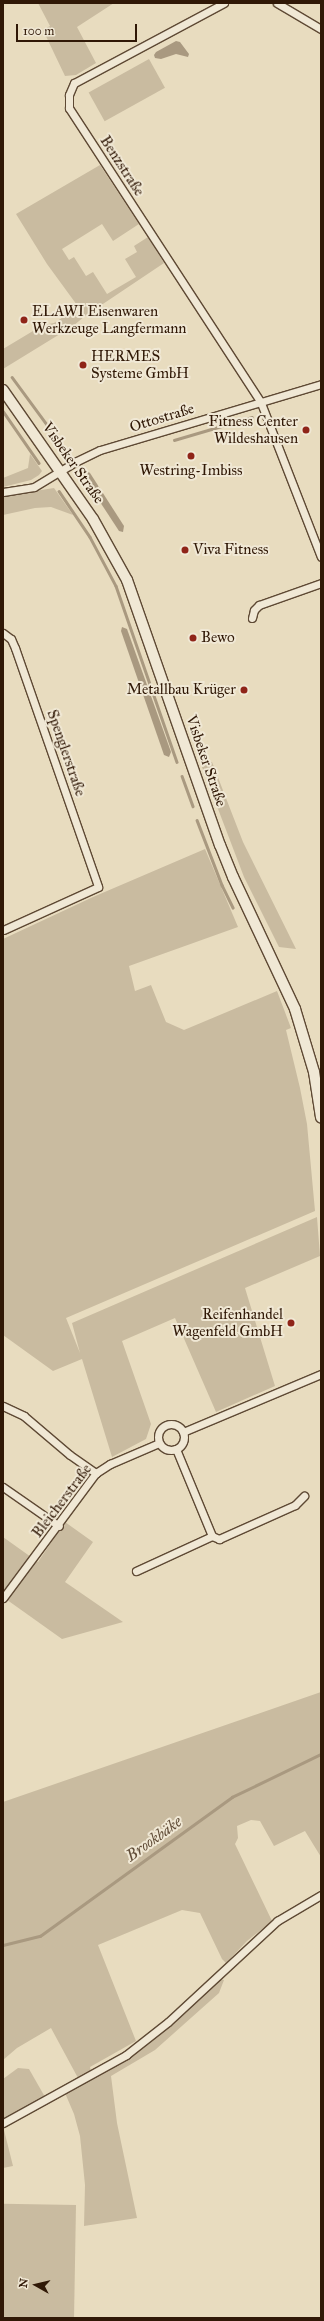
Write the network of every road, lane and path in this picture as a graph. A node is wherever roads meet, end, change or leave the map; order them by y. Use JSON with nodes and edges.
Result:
{"nodes":[{"id":1,"x":224,"y":3,"type":"edge"},
{"id":2,"x":277,"y":3,"type":"edge"},
{"id":3,"x":321,"y":29,"type":"edge"},
{"id":4,"x":321,"y":384,"type":"edge"},
{"id":5,"x":3,"y":390,"type":"edge"},
{"id":6,"x":261,"y":402,"type":"junction"},
{"id":7,"x":60,"y":470,"type":"junction"},
{"id":8,"x":3,"y":492,"type":"edge"},
{"id":9,"x":321,"y":557,"type":"edge"},
{"id":10,"x":321,"y":583,"type":"edge"},
{"id":11,"x":252,"y":618,"type":"dead end"},
{"id":12,"x":3,"y":633,"type":"edge"},
{"id":13,"x":3,"y":930,"type":"edge"},
{"id":14,"x":321,"y":1117,"type":"edge"},
{"id":15,"x":321,"y":1374,"type":"edge"},
{"id":16,"x":3,"y":1406,"type":"edge"},
{"id":17,"x":182,"y":1432,"type":"junction"},
{"id":18,"x":159,"y":1443,"type":"junction"},
{"id":19,"x":176,"y":1449,"type":"junction"},
{"id":20,"x":96,"y":1473,"type":"junction"},
{"id":21,"x":3,"y":1487,"type":"edge"},
{"id":22,"x":304,"y":1496,"type":"dead end"},
{"id":23,"x":59,"y":1526,"type":"junction"},
{"id":24,"x":212,"y":1536,"type":"junction"},
{"id":25,"x":136,"y":1571,"type":"dead end"},
{"id":26,"x":3,"y":1598,"type":"edge"},
{"id":27,"x":321,"y":1894,"type":"edge"},
{"id":28,"x":3,"y":2123,"type":"edge"}],
"edges":[{"from":1,"to":6,"type":"street","name":"Benzstraße"},
{"from":2,"to":3,"type":"street"},
{"from":4,"to":6,"type":"street","name":"Ottostraße"},
{"from":5,"to":7,"type":"main road","name":"Visbeker Straße"},
{"from":6,"to":7,"type":"street","name":"Ottostraße"},
{"from":6,"to":9,"type":"street"},
{"from":7,"to":8,"type":"street","name":"Ottostraße"},
{"from":7,"to":14,"type":"main road","name":"Visbeker Straße"},
{"from":10,"to":11,"type":"street"},
{"from":12,"to":13,"type":"street","name":"Spenglerstraße"},
{"from":15,"to":17,"type":"street"},
{"from":16,"to":20,"type":"street"},
{"from":17,"to":18,"type":"street"},
{"from":17,"to":19,"type":"street"},
{"from":18,"to":19,"type":"street"},
{"from":18,"to":20,"type":"street","name":"Bleicherstraße"},
{"from":19,"to":24,"type":"street"},
{"from":20,"to":23,"type":"street","name":"Bleicherstraße"},
{"from":21,"to":23,"type":"street"},
{"from":22,"to":24,"type":"street"},
{"from":23,"to":26,"type":"street","name":"Bleicherstraße"},
{"from":24,"to":25,"type":"street"},
{"from":27,"to":28,"type":"street"}]}
